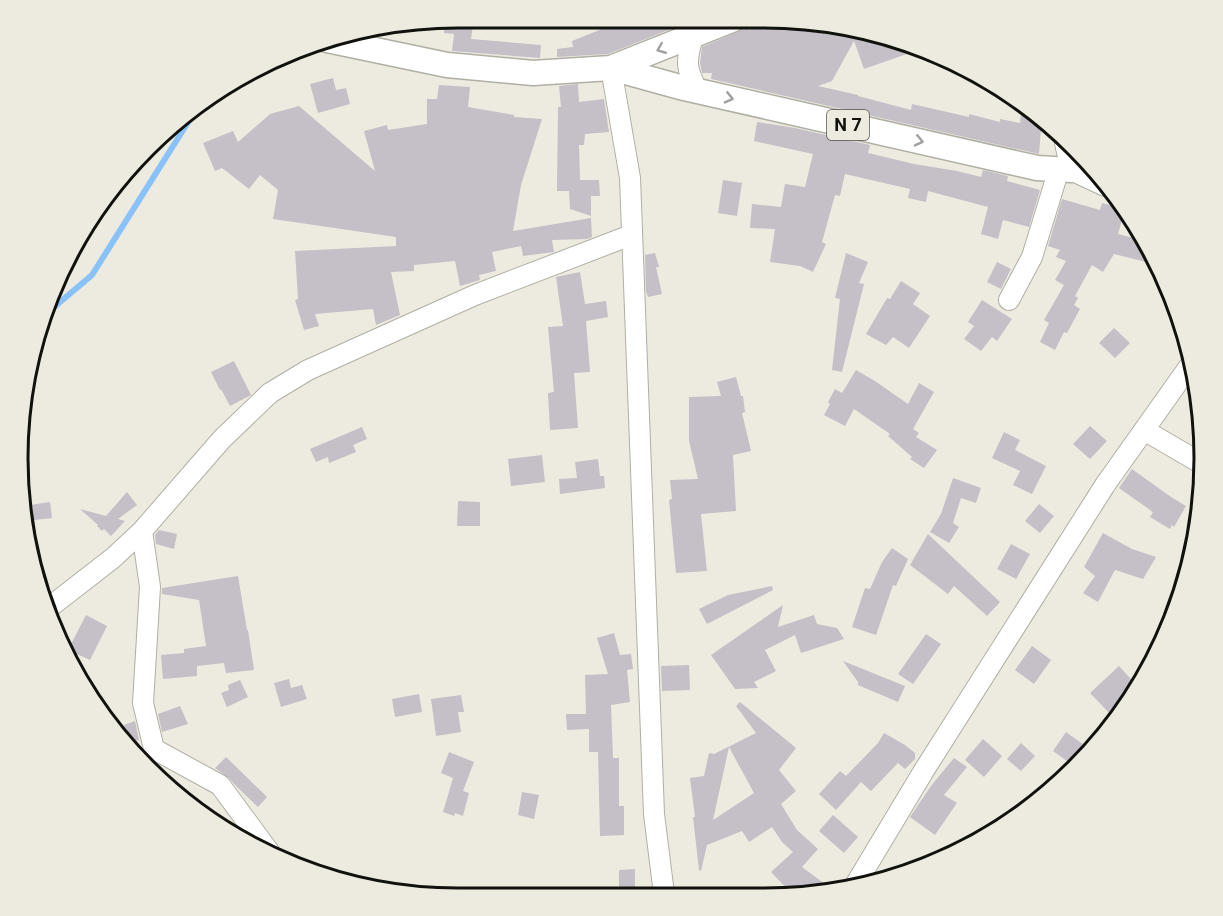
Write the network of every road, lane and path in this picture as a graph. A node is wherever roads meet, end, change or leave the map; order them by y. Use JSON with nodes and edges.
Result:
{"nodes":[{"id":1,"x":712,"y":28,"type":"edge"},
{"id":2,"x":693,"y":36,"type":"junction"},
{"id":3,"x":345,"y":44,"type":"edge"},
{"id":4,"x":611,"y":68,"type":"junction"},
{"id":5,"x":698,"y":91,"type":"junction"},
{"id":6,"x":1068,"y":153,"type":"edge"},
{"id":7,"x":1072,"y":168,"type":"edge"},
{"id":8,"x":1091,"y":178,"type":"edge"},
{"id":9,"x":631,"y":235,"type":"junction"},
{"id":10,"x":1009,"y":300,"type":"dead end"},
{"id":11,"x":1186,"y":372,"type":"edge"},
{"id":12,"x":1144,"y":430,"type":"junction"},
{"id":13,"x":1194,"y":459,"type":"edge"},
{"id":14,"x":142,"y":531,"type":"junction"},
{"id":15,"x":54,"y":604,"type":"edge"},
{"id":16,"x":259,"y":838,"type":"edge"},
{"id":17,"x":860,"y":876,"type":"edge"},
{"id":18,"x":663,"y":888,"type":"edge"}],
"edges":[{"from":1,"to":2,"type":"main road","number":"N 7"},
{"from":2,"to":4,"type":"main road","number":"N 7","one_way":true},
{"from":2,"to":5,"type":"street"},
{"from":3,"to":4,"type":"main road","number":"N 7"},
{"from":4,"to":5,"type":"main road","number":"N 7"},
{"from":4,"to":9,"type":"street"},
{"from":5,"to":7,"type":"main road","number":"N 7","one_way":true},
{"from":6,"to":7,"type":"street"},
{"from":7,"to":8,"type":"street"},
{"from":7,"to":10,"type":"street"},
{"from":9,"to":14,"type":"street"},
{"from":9,"to":18,"type":"street"},
{"from":11,"to":12,"type":"street"},
{"from":12,"to":13,"type":"street"},
{"from":12,"to":17,"type":"street"},
{"from":14,"to":15,"type":"street"},
{"from":14,"to":16,"type":"street"}]}
